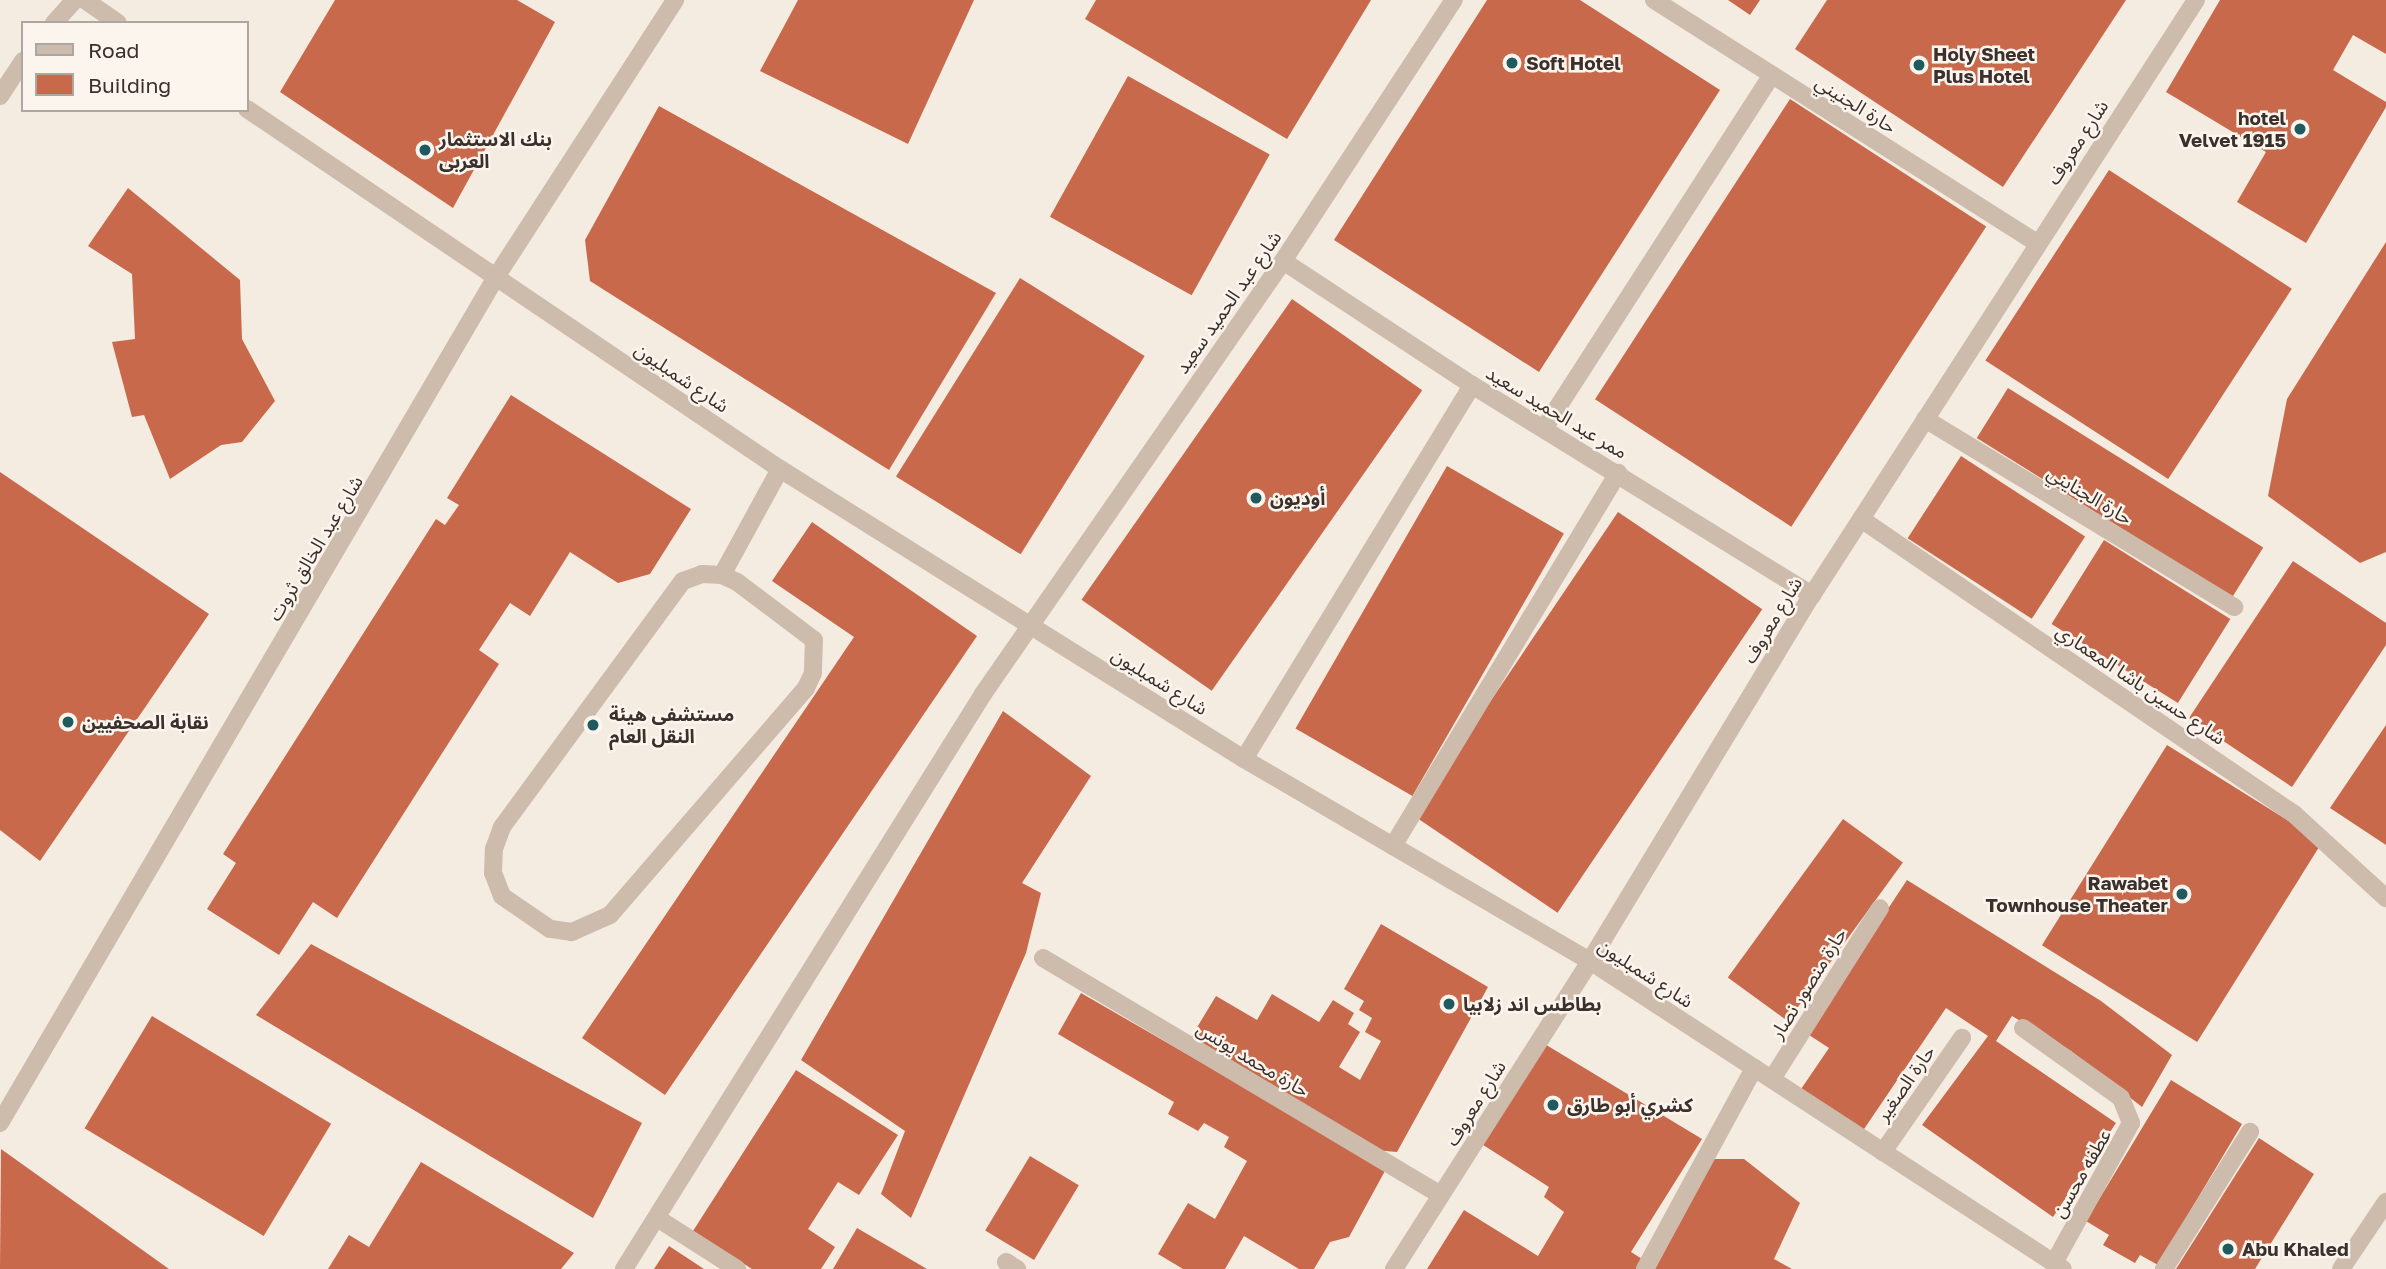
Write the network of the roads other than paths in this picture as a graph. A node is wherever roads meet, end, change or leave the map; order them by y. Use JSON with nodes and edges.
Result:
{"nodes":[{"id":1,"x":75,"y":0,"type":"edge"},
{"id":2,"x":85,"y":0,"type":"edge"},
{"id":3,"x":675,"y":0,"type":"edge"},
{"id":4,"x":1454,"y":0,"type":"edge"},
{"id":5,"x":1654,"y":0,"type":"edge"},
{"id":6,"x":2196,"y":0,"type":"edge"},
{"id":7,"x":56,"y":21,"type":"edge"},
{"id":8,"x":115,"y":21,"type":"edge"},
{"id":9,"x":21,"y":64,"type":"edge"},
{"id":10,"x":1771,"y":76,"type":"junction"},
{"id":11,"x":0,"y":96,"type":"edge"},
{"id":12,"x":248,"y":110,"type":"edge"},
{"id":13,"x":2036,"y":242,"type":"junction"},
{"id":14,"x":1283,"y":261,"type":"junction"},
{"id":15,"x":496,"y":277,"type":"junction"},
{"id":16,"x":1472,"y":385,"type":"junction"},
{"id":17,"x":1924,"y":419,"type":"junction"},
{"id":18,"x":1545,"y":427,"type":"junction"},
{"id":19,"x":780,"y":469,"type":"junction"},
{"id":20,"x":1618,"y":473,"type":"junction"},
{"id":21,"x":1861,"y":519,"type":"junction"},
{"id":22,"x":722,"y":575,"type":"junction"},
{"id":23,"x":1812,"y":594,"type":"junction"},
{"id":24,"x":2234,"y":607,"type":"dead end"},
{"id":25,"x":1031,"y":624,"type":"junction"},
{"id":26,"x":1244,"y":759,"type":"junction"},
{"id":27,"x":1393,"y":846,"type":"junction"},
{"id":28,"x":2386,"y":898,"type":"edge"},
{"id":29,"x":1880,"y":908,"type":"dead end"},
{"id":30,"x":1044,"y":958,"type":"dead end"},
{"id":31,"x":1590,"y":961,"type":"junction"},
{"id":32,"x":2023,"y":1028,"type":"dead end"},
{"id":33,"x":1962,"y":1038,"type":"dead end"},
{"id":34,"x":1754,"y":1068,"type":"junction"},
{"id":35,"x":1772,"y":1079,"type":"junction"},
{"id":36,"x":0,"y":1123,"type":"edge"},
{"id":37,"x":2250,"y":1132,"type":"dead end"},
{"id":38,"x":1883,"y":1152,"type":"junction"},
{"id":39,"x":1441,"y":1195,"type":"junction"},
{"id":40,"x":2386,"y":1202,"type":"edge"},
{"id":41,"x":657,"y":1218,"type":"junction"},
{"id":42,"x":2058,"y":1266,"type":"edge"},
{"id":43,"x":624,"y":1269,"type":"edge"},
{"id":44,"x":737,"y":1269,"type":"edge"},
{"id":45,"x":1394,"y":1269,"type":"edge"},
{"id":46,"x":1645,"y":1269,"type":"edge"},
{"id":47,"x":2164,"y":1269,"type":"edge"},
{"id":48,"x":2341,"y":1269,"type":"edge"}],
"edges":[{"from":1,"to":7,"type":"street"},
{"from":2,"to":8,"type":"street"},
{"from":3,"to":15,"type":"street","name":"شارع عبد الخالق ثروت"},
{"from":4,"to":14,"type":"street","name":"شارع عبد الحميد سعيد"},
{"from":5,"to":10,"type":"street","name":"حارة الجنيني"},
{"from":6,"to":13,"type":"street","name":"شارع معروف"},
{"from":9,"to":11,"type":"street"},
{"from":10,"to":13,"type":"street","name":"حارة الجنيني"},
{"from":10,"to":18,"type":"street"},
{"from":12,"to":15,"type":"street","name":"شارع شمبليون"},
{"from":13,"to":17,"type":"street","name":"شارع معروف"},
{"from":14,"to":16,"type":"street","name":"ممر عبد الحميد سعيد"},
{"from":14,"to":25,"type":"street","name":"شارع عبد الحميد سعيد"},
{"from":15,"to":19,"type":"street","name":"شارع شمبليون"},
{"from":15,"to":36,"type":"street","name":"شارع عبد الخالق ثروت"},
{"from":16,"to":18,"type":"street","name":"ممر عبد الحميد سعيد"},
{"from":16,"to":26,"type":"street"},
{"from":17,"to":21,"type":"street","name":"شارع معروف"},
{"from":17,"to":24,"type":"street","name":"حارة الجنايني"},
{"from":18,"to":20,"type":"street","name":"ممر عبد الحميد سعيد"},
{"from":19,"to":22,"type":"street"},
{"from":19,"to":25,"type":"street","name":"شارع شمبليون"},
{"from":20,"to":23,"type":"street","name":"ممر عبد الحميد سعيد"},
{"from":20,"to":27,"type":"street"},
{"from":21,"to":23,"type":"street","name":"شارع معروف"},
{"from":21,"to":28,"type":"street","name":"شارع حسين باشا المعماري"},
{"from":22,"to":22,"type":"street"},
{"from":23,"to":31,"type":"street","name":"شارع معروف"},
{"from":25,"to":26,"type":"street","name":"شارع شمبليون"},
{"from":25,"to":41,"type":"street","name":"شارع عبد الحميد سعيد"},
{"from":26,"to":27,"type":"street","name":"شارع شمبليون"},
{"from":27,"to":31,"type":"street","name":"شارع شمبليون"},
{"from":29,"to":35,"type":"street","name":"حارة منصور نصار"},
{"from":30,"to":39,"type":"street","name":"حارة محمد يونس"},
{"from":31,"to":34,"type":"street","name":"شارع شمبليون"},
{"from":31,"to":39,"type":"street","name":"شارع معروف"},
{"from":32,"to":42,"type":"street","name":"عطفه محسن"},
{"from":33,"to":38,"type":"street","name":"حارة الصغير"},
{"from":34,"to":35,"type":"street","name":"شارع شمبليون"},
{"from":34,"to":46,"type":"street"},
{"from":35,"to":38,"type":"street","name":"شارع شمبليون"},
{"from":37,"to":47,"type":"street"},
{"from":38,"to":42,"type":"street","name":"شارع شمبليون"},
{"from":39,"to":45,"type":"street","name":"شارع معروف"},
{"from":40,"to":48,"type":"street"},
{"from":41,"to":43,"type":"street","name":"شارع عبد الحميد سعيد"},
{"from":41,"to":44,"type":"street"}]}
